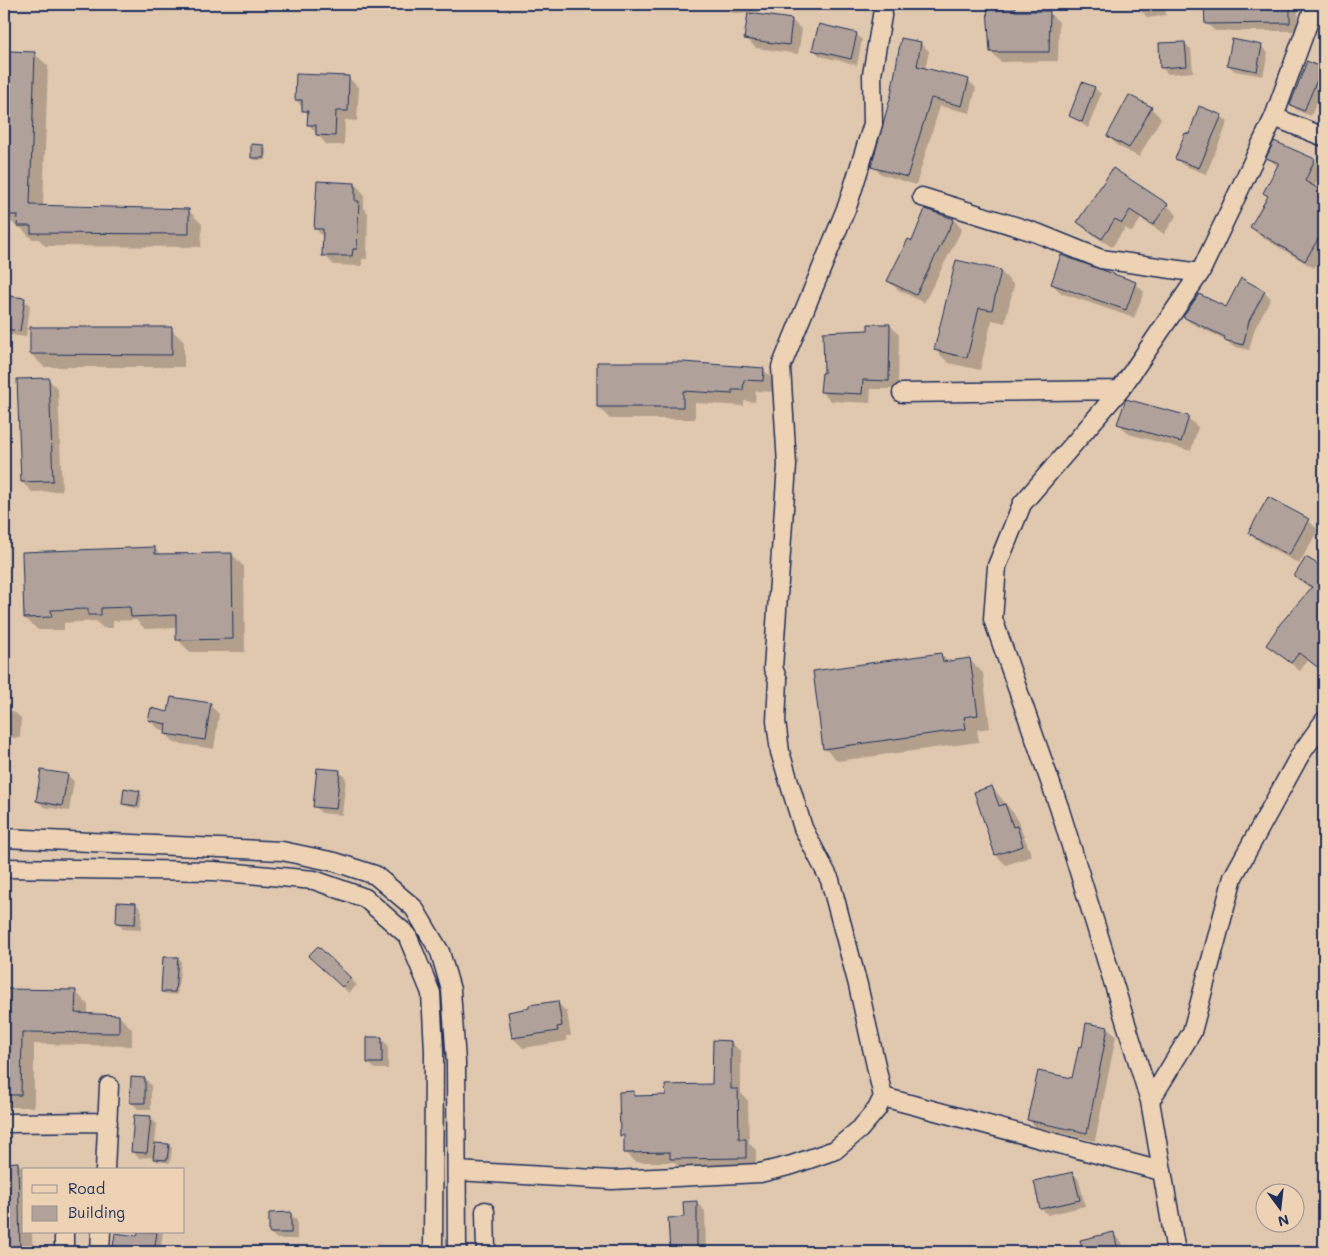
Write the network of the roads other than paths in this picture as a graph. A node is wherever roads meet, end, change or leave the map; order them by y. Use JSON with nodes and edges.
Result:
{"nodes":[{"id":1,"x":884,"y":4,"type":"edge"},
{"id":2,"x":1315,"y":4,"type":"edge"},
{"id":3,"x":1274,"y":117,"type":"junction"},
{"id":4,"x":1324,"y":137,"type":"edge"},
{"id":5,"x":922,"y":197,"type":"dead end"},
{"id":6,"x":1200,"y":273,"type":"junction"},
{"id":7,"x":1120,"y":390,"type":"junction"},
{"id":8,"x":902,"y":393,"type":"dead end"},
{"id":9,"x":1324,"y":721,"type":"edge"},
{"id":10,"x":4,"y":838,"type":"edge"},
{"id":11,"x":4,"y":868,"type":"edge"},
{"id":12,"x":109,"y":1086,"type":"dead end"},
{"id":13,"x":883,"y":1096,"type":"junction"},
{"id":14,"x":1150,"y":1101,"type":"junction"},
{"id":15,"x":108,"y":1122,"type":"junction"},
{"id":16,"x":4,"y":1123,"type":"edge"},
{"id":17,"x":105,"y":1168,"type":"edge"},
{"id":18,"x":457,"y":1171,"type":"junction"},
{"id":19,"x":1161,"y":1171,"type":"junction"},
{"id":20,"x":485,"y":1212,"type":"dead end"},
{"id":21,"x":64,"y":1234,"type":"edge"},
{"id":22,"x":101,"y":1234,"type":"edge"},
{"id":23,"x":64,"y":1252,"type":"edge"},
{"id":24,"x":100,"y":1252,"type":"edge"},
{"id":25,"x":433,"y":1252,"type":"edge"},
{"id":26,"x":457,"y":1252,"type":"edge"},
{"id":27,"x":486,"y":1252,"type":"edge"},
{"id":28,"x":1176,"y":1252,"type":"edge"}],
"edges":[{"from":1,"to":13,"type":"street"},
{"from":2,"to":3,"type":"street"},
{"from":3,"to":4,"type":"street"},
{"from":3,"to":6,"type":"street"},
{"from":5,"to":6,"type":"street"},
{"from":6,"to":7,"type":"street"},
{"from":7,"to":8,"type":"street"},
{"from":7,"to":14,"type":"street"},
{"from":9,"to":14,"type":"street"},
{"from":10,"to":18,"type":"street"},
{"from":11,"to":25,"type":"street"},
{"from":12,"to":15,"type":"street"},
{"from":13,"to":18,"type":"street"},
{"from":13,"to":19,"type":"street"},
{"from":14,"to":19,"type":"street"},
{"from":15,"to":16,"type":"street"},
{"from":15,"to":17,"type":"street"},
{"from":18,"to":26,"type":"street"},
{"from":19,"to":28,"type":"street"},
{"from":20,"to":27,"type":"street"},
{"from":21,"to":23,"type":"street"},
{"from":22,"to":24,"type":"street"}]}
